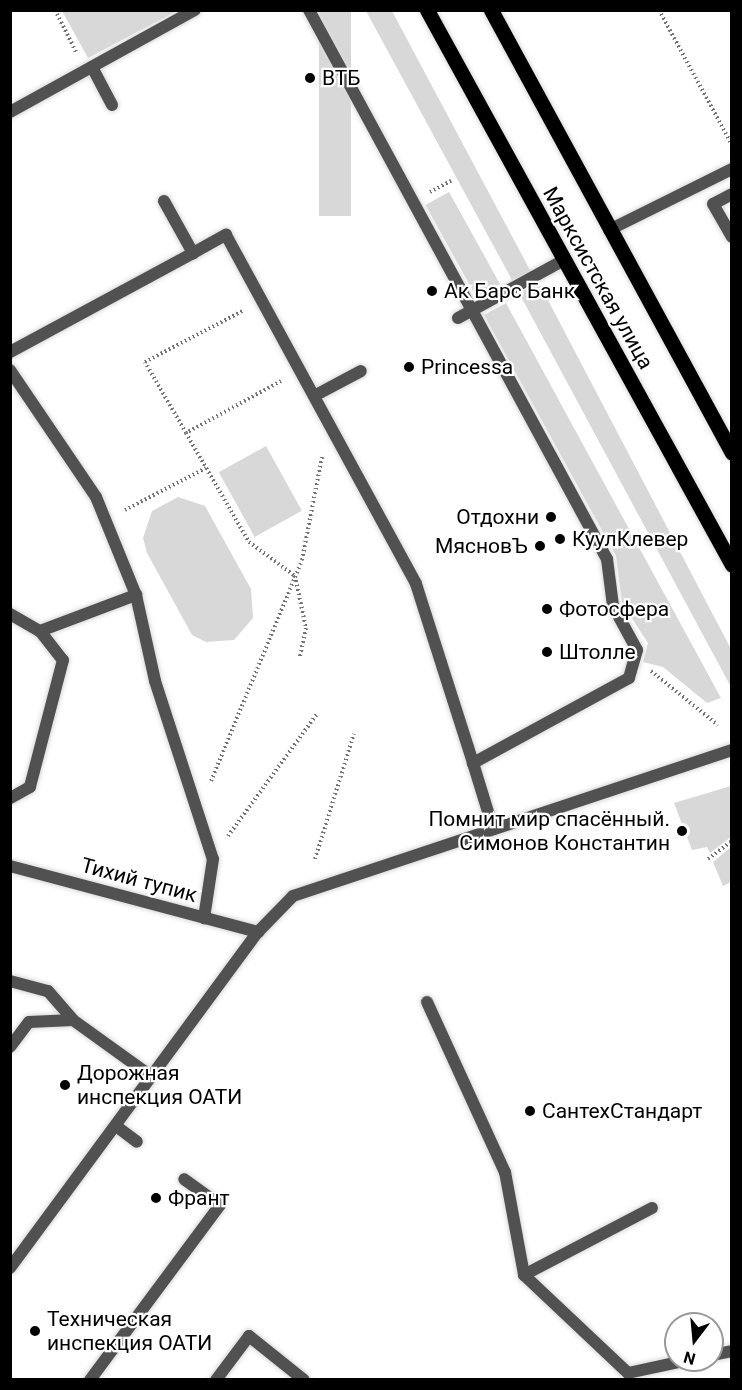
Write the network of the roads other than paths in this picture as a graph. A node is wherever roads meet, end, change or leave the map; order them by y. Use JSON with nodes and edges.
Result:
{"nodes":[{"id":1,"x":195,"y":10,"type":"edge"},
{"id":2,"x":309,"y":10,"type":"edge"},
{"id":3,"x":428,"y":10,"type":"edge"},
{"id":4,"x":491,"y":10,"type":"edge"},
{"id":5,"x":89,"y":69,"type":"junction"},
{"id":6,"x":112,"y":105,"type":"dead end"},
{"id":7,"x":10,"y":112,"type":"edge"},
{"id":8,"x":732,"y":169,"type":"edge"},
{"id":9,"x":732,"y":194,"type":"edge"},
{"id":10,"x":164,"y":201,"type":"dead end"},
{"id":11,"x":609,"y":230,"type":"junction"},
{"id":12,"x":732,"y":237,"type":"edge"},
{"id":13,"x":193,"y":253,"type":"junction"},
{"id":14,"x":564,"y":260,"type":"junction"},
{"id":15,"x":472,"y":311,"type":"junction"},
{"id":16,"x":458,"y":318,"type":"dead end"},
{"id":17,"x":10,"y":352,"type":"edge"},
{"id":18,"x":10,"y":370,"type":"edge"},
{"id":19,"x":361,"y":371,"type":"dead end"},
{"id":20,"x":314,"y":396,"type":"junction"},
{"id":21,"x":732,"y":453,"type":"edge"},
{"id":22,"x":732,"y":565,"type":"edge"},
{"id":23,"x":136,"y":595,"type":"junction"},
{"id":24,"x":10,"y":614,"type":"edge"},
{"id":25,"x":40,"y":632,"type":"junction"},
{"id":26,"x":732,"y":750,"type":"edge"},
{"id":27,"x":473,"y":763,"type":"junction"},
{"id":28,"x":10,"y":798,"type":"edge"},
{"id":29,"x":493,"y":828,"type":"junction"},
{"id":30,"x":10,"y":866,"type":"edge"},
{"id":31,"x":204,"y":918,"type":"junction"},
{"id":32,"x":258,"y":932,"type":"junction"},
{"id":33,"x":10,"y":981,"type":"edge"},
{"id":34,"x":427,"y":1002,"type":"dead end"},
{"id":35,"x":73,"y":1020,"type":"junction"},
{"id":36,"x":10,"y":1047,"type":"edge"},
{"id":37,"x":152,"y":1077,"type":"junction"},
{"id":38,"x":116,"y":1126,"type":"junction"},
{"id":39,"x":137,"y":1142,"type":"dead end"},
{"id":40,"x":184,"y":1179,"type":"dead end"},
{"id":41,"x":652,"y":1208,"type":"dead end"},
{"id":42,"x":10,"y":1268,"type":"edge"},
{"id":43,"x":524,"y":1275,"type":"junction"},
{"id":44,"x":664,"y":1365,"type":"edge"},
{"id":45,"x":90,"y":1380,"type":"edge"},
{"id":46,"x":216,"y":1380,"type":"edge"},
{"id":47,"x":304,"y":1380,"type":"edge"}],
"edges":[{"from":1,"to":5,"type":"street"},
{"from":2,"to":15,"type":"street"},
{"from":3,"to":14,"type":"main road","name":"Марксистская улица"},
{"from":4,"to":11,"type":"main road","name":"Марксистская улица"},
{"from":5,"to":6,"type":"street"},
{"from":5,"to":7,"type":"street"},
{"from":8,"to":11,"type":"street"},
{"from":9,"to":12,"type":"street"},
{"from":10,"to":13,"type":"street"},
{"from":11,"to":21,"type":"main road","name":"Марксистская улица"},
{"from":13,"to":17,"type":"street"},
{"from":13,"to":20,"type":"street"},
{"from":14,"to":15,"type":"street"},
{"from":14,"to":22,"type":"main road","name":"Марксистская улица"},
{"from":15,"to":16,"type":"street"},
{"from":15,"to":27,"type":"street"},
{"from":18,"to":23,"type":"street"},
{"from":19,"to":20,"type":"street"},
{"from":20,"to":27,"type":"street"},
{"from":23,"to":25,"type":"street"},
{"from":23,"to":31,"type":"street"},
{"from":24,"to":25,"type":"street"},
{"from":25,"to":28,"type":"street"},
{"from":26,"to":29,"type":"street"},
{"from":27,"to":29,"type":"street"},
{"from":29,"to":32,"type":"street"},
{"from":30,"to":31,"type":"street","name":"Тихий тупик"},
{"from":31,"to":32,"type":"street","name":"Тихий тупик"},
{"from":32,"to":37,"type":"street"},
{"from":33,"to":35,"type":"street"},
{"from":34,"to":43,"type":"street"},
{"from":35,"to":36,"type":"street"},
{"from":35,"to":37,"type":"street"},
{"from":37,"to":38,"type":"street"},
{"from":38,"to":39,"type":"street"},
{"from":38,"to":42,"type":"street"},
{"from":40,"to":45,"type":"street"},
{"from":41,"to":43,"type":"street"},
{"from":43,"to":44,"type":"street"},
{"from":46,"to":47,"type":"street"}]}
